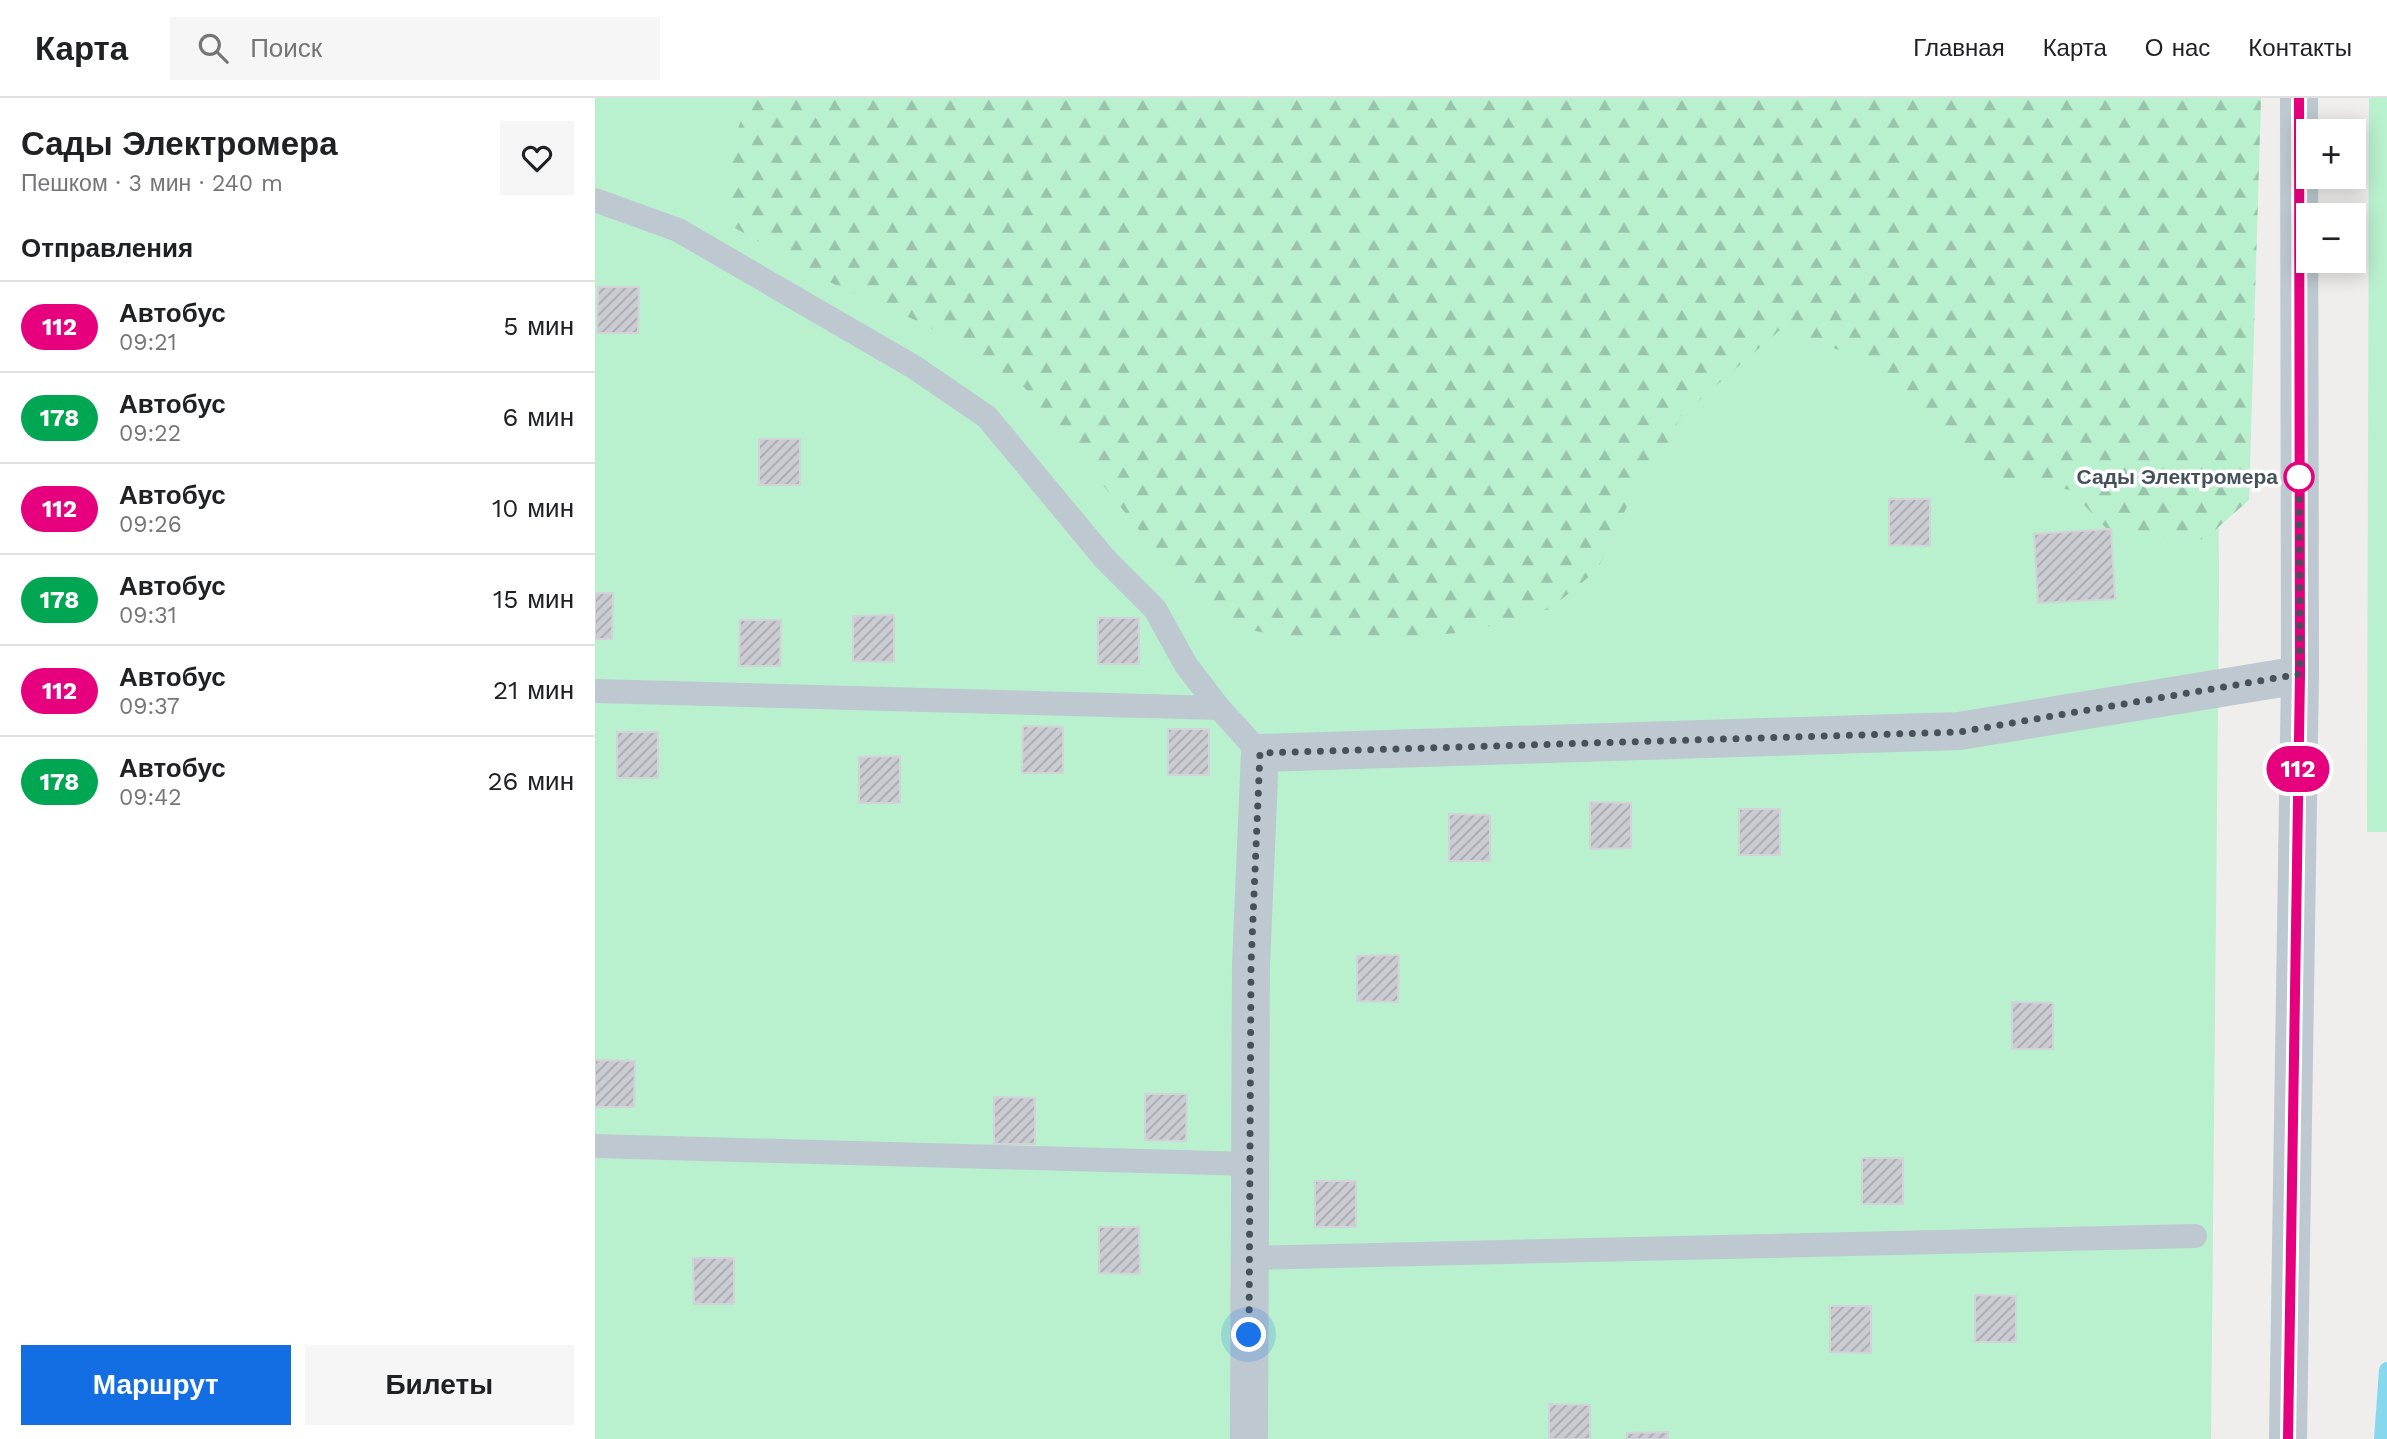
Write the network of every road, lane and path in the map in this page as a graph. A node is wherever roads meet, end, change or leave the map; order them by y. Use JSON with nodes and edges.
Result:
{"nodes":[{"id":1,"x":2299,"y":98,"type":"edge"},
{"id":2,"x":595,"y":200,"type":"edge"},
{"id":3,"x":2300,"y":674,"type":"junction"},
{"id":4,"x":595,"y":691,"type":"edge"},
{"id":5,"x":1219,"y":708,"type":"junction"},
{"id":6,"x":1260,"y":753,"type":"junction"},
{"id":7,"x":595,"y":1146,"type":"edge"},
{"id":8,"x":1249,"y":1164,"type":"junction"},
{"id":9,"x":2195,"y":1236,"type":"dead end"},
{"id":10,"x":1249,"y":1258,"type":"junction"},
{"id":11,"x":1248,"y":1439,"type":"edge"},
{"id":12,"x":2288,"y":1439,"type":"edge"}],
"edges":[{"from":1,"to":3,"type":"street"},
{"from":2,"to":5,"type":"lane"},
{"from":3,"to":6,"type":"street"},
{"from":3,"to":12,"type":"street"},
{"from":4,"to":5,"type":"lane"},
{"from":5,"to":6,"type":"lane"},
{"from":6,"to":8,"type":"street"},
{"from":7,"to":8,"type":"lane"},
{"from":8,"to":10,"type":"street"},
{"from":9,"to":10,"type":"lane"},
{"from":10,"to":11,"type":"street"}]}
